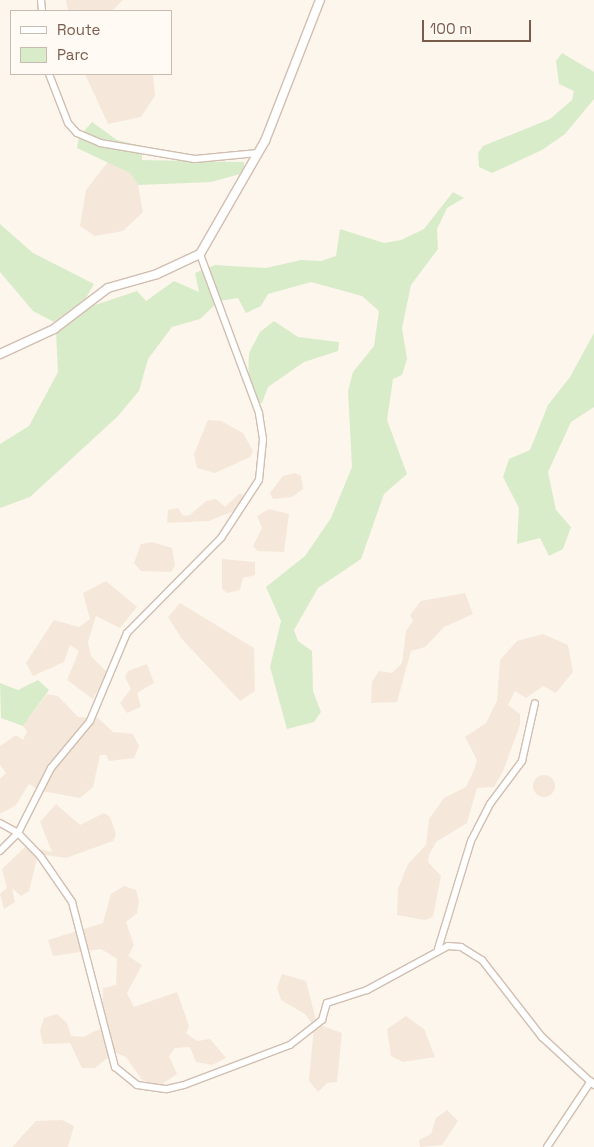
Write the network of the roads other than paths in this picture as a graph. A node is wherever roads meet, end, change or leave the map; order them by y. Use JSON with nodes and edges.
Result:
{"nodes":[{"id":1,"x":320,"y":0,"type":"edge"},
{"id":2,"x":48,"y":75,"type":"edge"},
{"id":3,"x":258,"y":153,"type":"junction"},
{"id":4,"x":200,"y":254,"type":"junction"},
{"id":5,"x":0,"y":354,"type":"edge"},
{"id":6,"x":535,"y":703,"type":"dead end"},
{"id":7,"x":0,"y":823,"type":"edge"},
{"id":8,"x":18,"y":833,"type":"junction"},
{"id":9,"x":0,"y":851,"type":"edge"},
{"id":10,"x":438,"y":949,"type":"junction"},
{"id":11,"x":592,"y":1083,"type":"edge"},
{"id":12,"x":547,"y":1147,"type":"edge"}],
"edges":[{"from":1,"to":3,"type":"street"},
{"from":2,"to":3,"type":"street"},
{"from":3,"to":4,"type":"street"},
{"from":4,"to":5,"type":"street"},
{"from":4,"to":8,"type":"street"},
{"from":6,"to":10,"type":"street"},
{"from":7,"to":8,"type":"street"},
{"from":8,"to":9,"type":"street"},
{"from":8,"to":10,"type":"street"},
{"from":10,"to":11,"type":"street"},
{"from":11,"to":12,"type":"street"}]}
